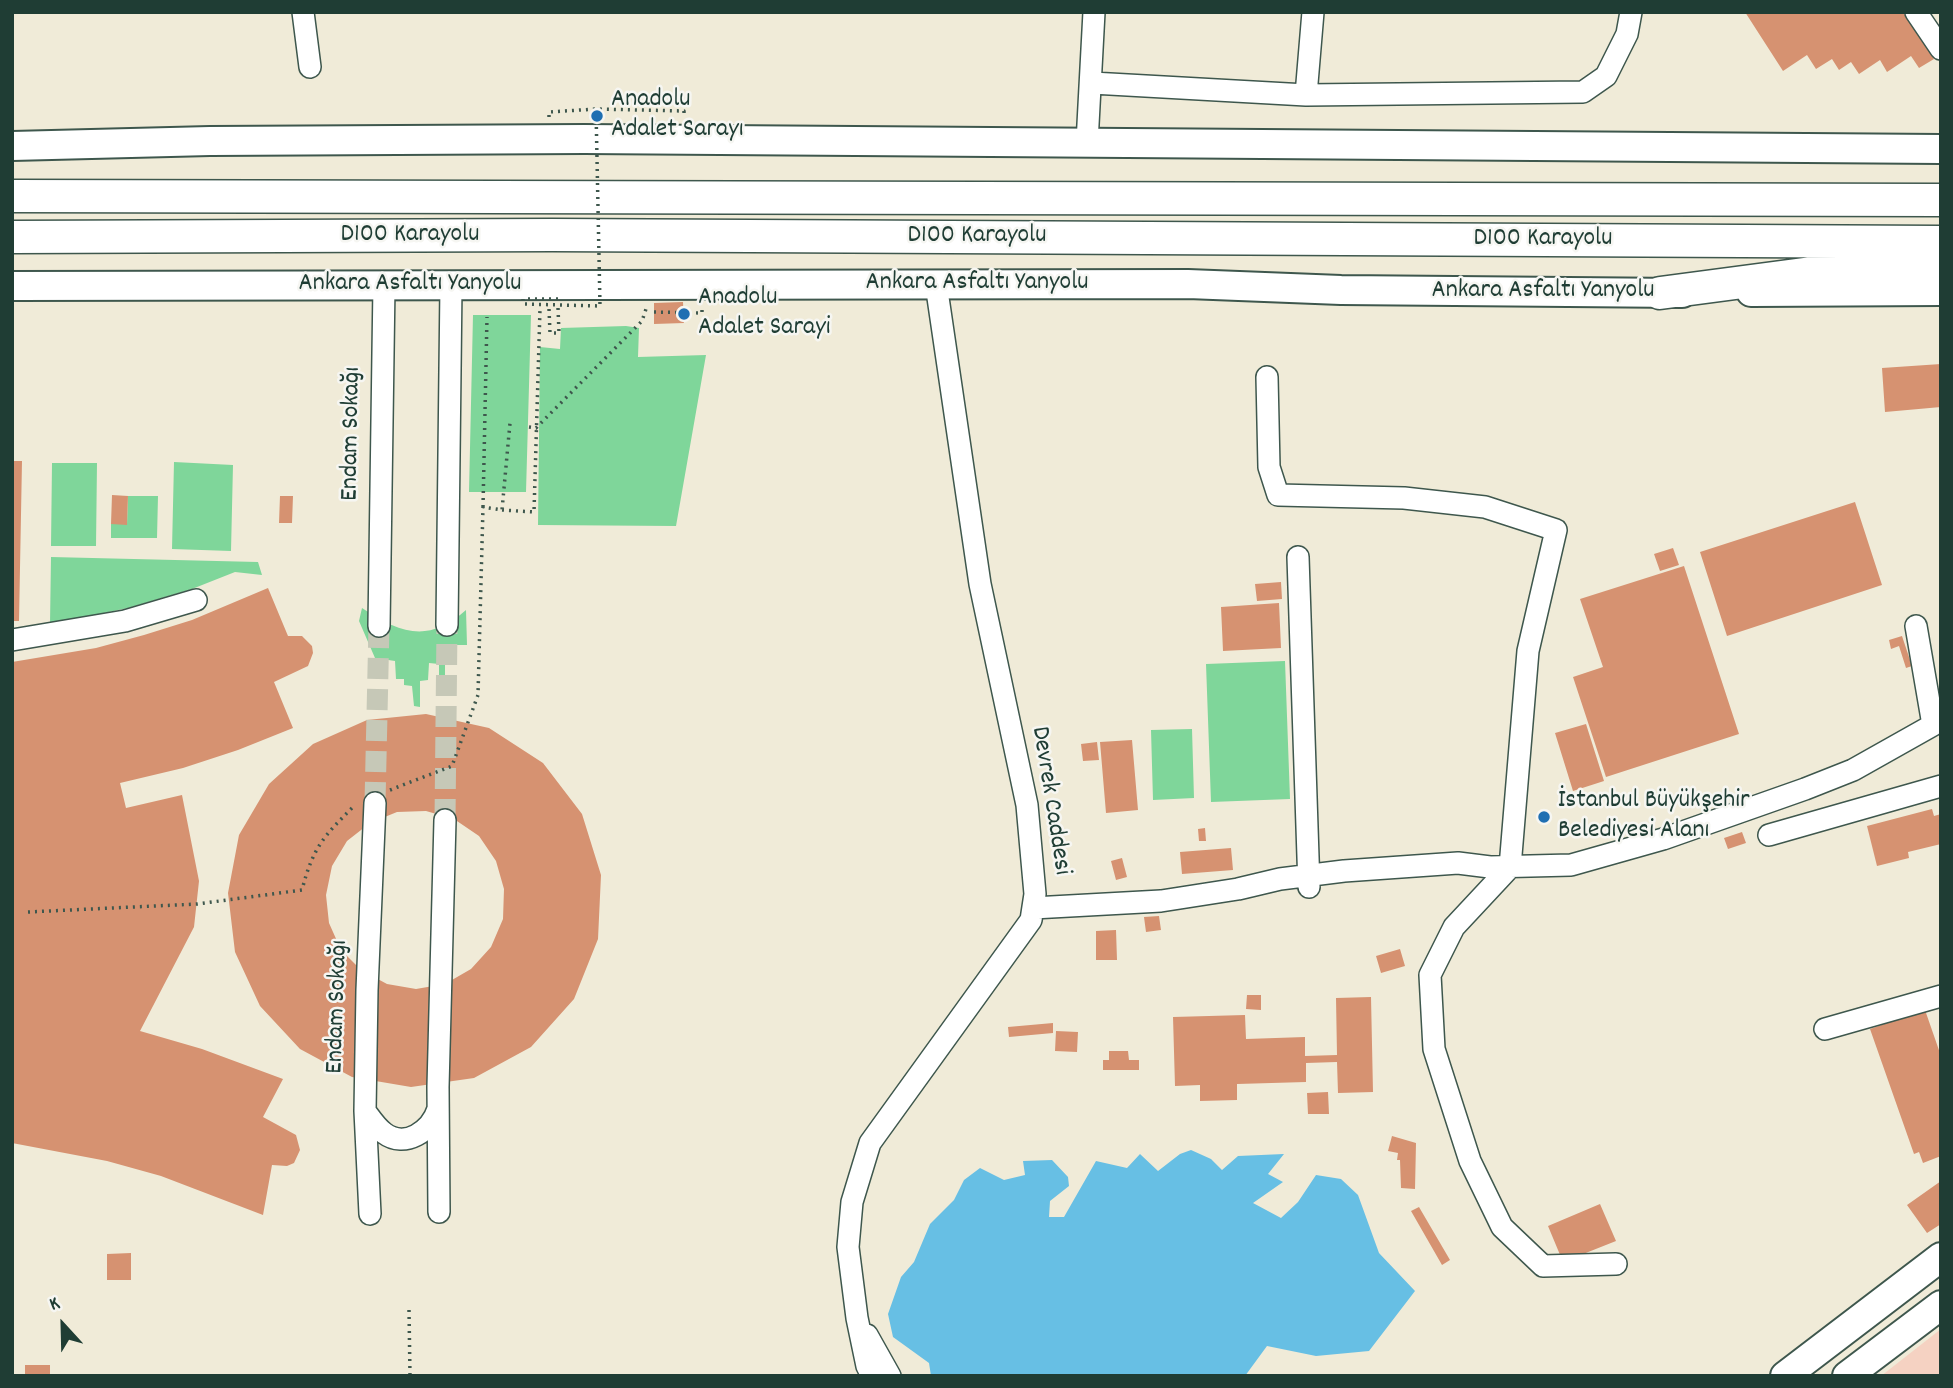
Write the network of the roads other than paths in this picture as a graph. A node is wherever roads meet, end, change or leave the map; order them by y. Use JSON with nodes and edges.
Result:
{"nodes":[{"id":1,"x":303,"y":12,"type":"edge"},
{"id":2,"x":1094,"y":12,"type":"edge"},
{"id":3,"x":1313,"y":12,"type":"edge"},
{"id":4,"x":1631,"y":12,"type":"edge"},
{"id":5,"x":1916,"y":12,"type":"edge"},
{"id":6,"x":1941,"y":49,"type":"edge"},
{"id":7,"x":310,"y":67,"type":"dead end"},
{"id":8,"x":1091,"y":83,"type":"junction"},
{"id":9,"x":1306,"y":95,"type":"junction"},
{"id":10,"x":1087,"y":143,"type":"junction"},
{"id":11,"x":12,"y":146,"type":"edge"},
{"id":12,"x":1941,"y":149,"type":"edge"},
{"id":13,"x":12,"y":196,"type":"edge"},
{"id":14,"x":1941,"y":200,"type":"edge"},
{"id":15,"x":12,"y":237,"type":"edge"},
{"id":16,"x":1941,"y":242,"type":"edge"},
{"id":17,"x":1941,"y":261,"type":"edge"},
{"id":18,"x":936,"y":284,"type":"junction"},
{"id":19,"x":384,"y":285,"type":"junction"},
{"id":20,"x":452,"y":285,"type":"junction"},
{"id":21,"x":12,"y":286,"type":"edge"},
{"id":22,"x":1941,"y":291,"type":"edge"},
{"id":23,"x":1660,"y":293,"type":"junction"},
{"id":24,"x":1267,"y":377,"type":"dead end"},
{"id":25,"x":1298,"y":557,"type":"dead end"},
{"id":26,"x":196,"y":600,"type":"dead end"},
{"id":27,"x":447,"y":625,"type":"tunnel mouth"},
{"id":28,"x":379,"y":626,"type":"tunnel mouth"},
{"id":29,"x":1916,"y":626,"type":"dead end"},
{"id":30,"x":12,"y":640,"type":"edge"},
{"id":31,"x":1938,"y":723,"type":"edge"},
{"id":32,"x":1941,"y":786,"type":"edge"},
{"id":33,"x":371,"y":800,"type":"tunnel mouth"},
{"id":34,"x":445,"y":820,"type":"tunnel mouth"},
{"id":35,"x":1769,"y":835,"type":"dead end"},
{"id":36,"x":1500,"y":867,"type":"junction"},
{"id":37,"x":1309,"y":881,"type":"junction"},
{"id":38,"x":1033,"y":908,"type":"junction"},
{"id":39,"x":1941,"y":996,"type":"edge"},
{"id":40,"x":1825,"y":1029,"type":"dead end"},
{"id":41,"x":438,"y":1097,"type":"junction"},
{"id":42,"x":365,"y":1111,"type":"junction"},
{"id":43,"x":439,"y":1212,"type":"dead end"},
{"id":44,"x":370,"y":1214,"type":"dead end"},
{"id":45,"x":1941,"y":1257,"type":"edge"},
{"id":46,"x":1616,"y":1264,"type":"dead end"},
{"id":47,"x":1941,"y":1305,"type":"edge"},
{"id":48,"x":857,"y":1318,"type":"junction"},
{"id":49,"x":872,"y":1376,"type":"edge"},
{"id":50,"x":890,"y":1376,"type":"edge"},
{"id":51,"x":1785,"y":1376,"type":"edge"},
{"id":52,"x":1847,"y":1376,"type":"edge"}],
"edges":[{"from":1,"to":7,"type":"street"},
{"from":2,"to":8,"type":"street"},
{"from":3,"to":9,"type":"street"},
{"from":4,"to":9,"type":"street"},
{"from":5,"to":6,"type":"street"},
{"from":8,"to":9,"type":"street"},
{"from":8,"to":10,"type":"street"},
{"from":10,"to":11,"type":"main road"},
{"from":10,"to":12,"type":"main road"},
{"from":13,"to":14,"type":"highway","name":"D100 Karayolu"},
{"from":15,"to":16,"type":"highway","name":"D100 Karayolu"},
{"from":17,"to":23,"type":"highway"},
{"from":18,"to":20,"type":"main road","name":"Ankara Asfaltı Yanyolu"},
{"from":18,"to":23,"type":"main road","name":"Ankara Asfaltı Yanyolu"},
{"from":18,"to":38,"type":"street","name":"Devrek Caddesi"},
{"from":19,"to":20,"type":"main road","name":"Ankara Asfaltı Yanyolu"},
{"from":19,"to":21,"type":"main road","name":"Ankara Asfaltı Yanyolu"},
{"from":19,"to":28,"type":"street","name":"Endam Sokağı"},
{"from":20,"to":27,"type":"street"},
{"from":22,"to":23,"type":"main road","name":"Ankara Asfaltı Yanyolu"},
{"from":24,"to":36,"type":"street"},
{"from":25,"to":37,"type":"street"},
{"from":26,"to":30,"type":"street"},
{"from":29,"to":31,"type":"street"},
{"from":31,"to":36,"type":"street"},
{"from":32,"to":35,"type":"street"},
{"from":33,"to":42,"type":"street","name":"Endam Sokağı"},
{"from":34,"to":41,"type":"street"},
{"from":36,"to":37,"type":"street"},
{"from":36,"to":46,"type":"street"},
{"from":37,"to":38,"type":"street"},
{"from":38,"to":48,"type":"street","name":"Devrek Caddesi"},
{"from":39,"to":40,"type":"street"},
{"from":41,"to":42,"type":"street"},
{"from":41,"to":43,"type":"street"},
{"from":42,"to":44,"type":"street","name":"Endam Sokağı"},
{"from":45,"to":51,"type":"main road"},
{"from":47,"to":52,"type":"main road"},
{"from":48,"to":49,"type":"street","name":"Devrek Caddesi"},
{"from":48,"to":50,"type":"street","name":"Devrek Caddesi"}]}
